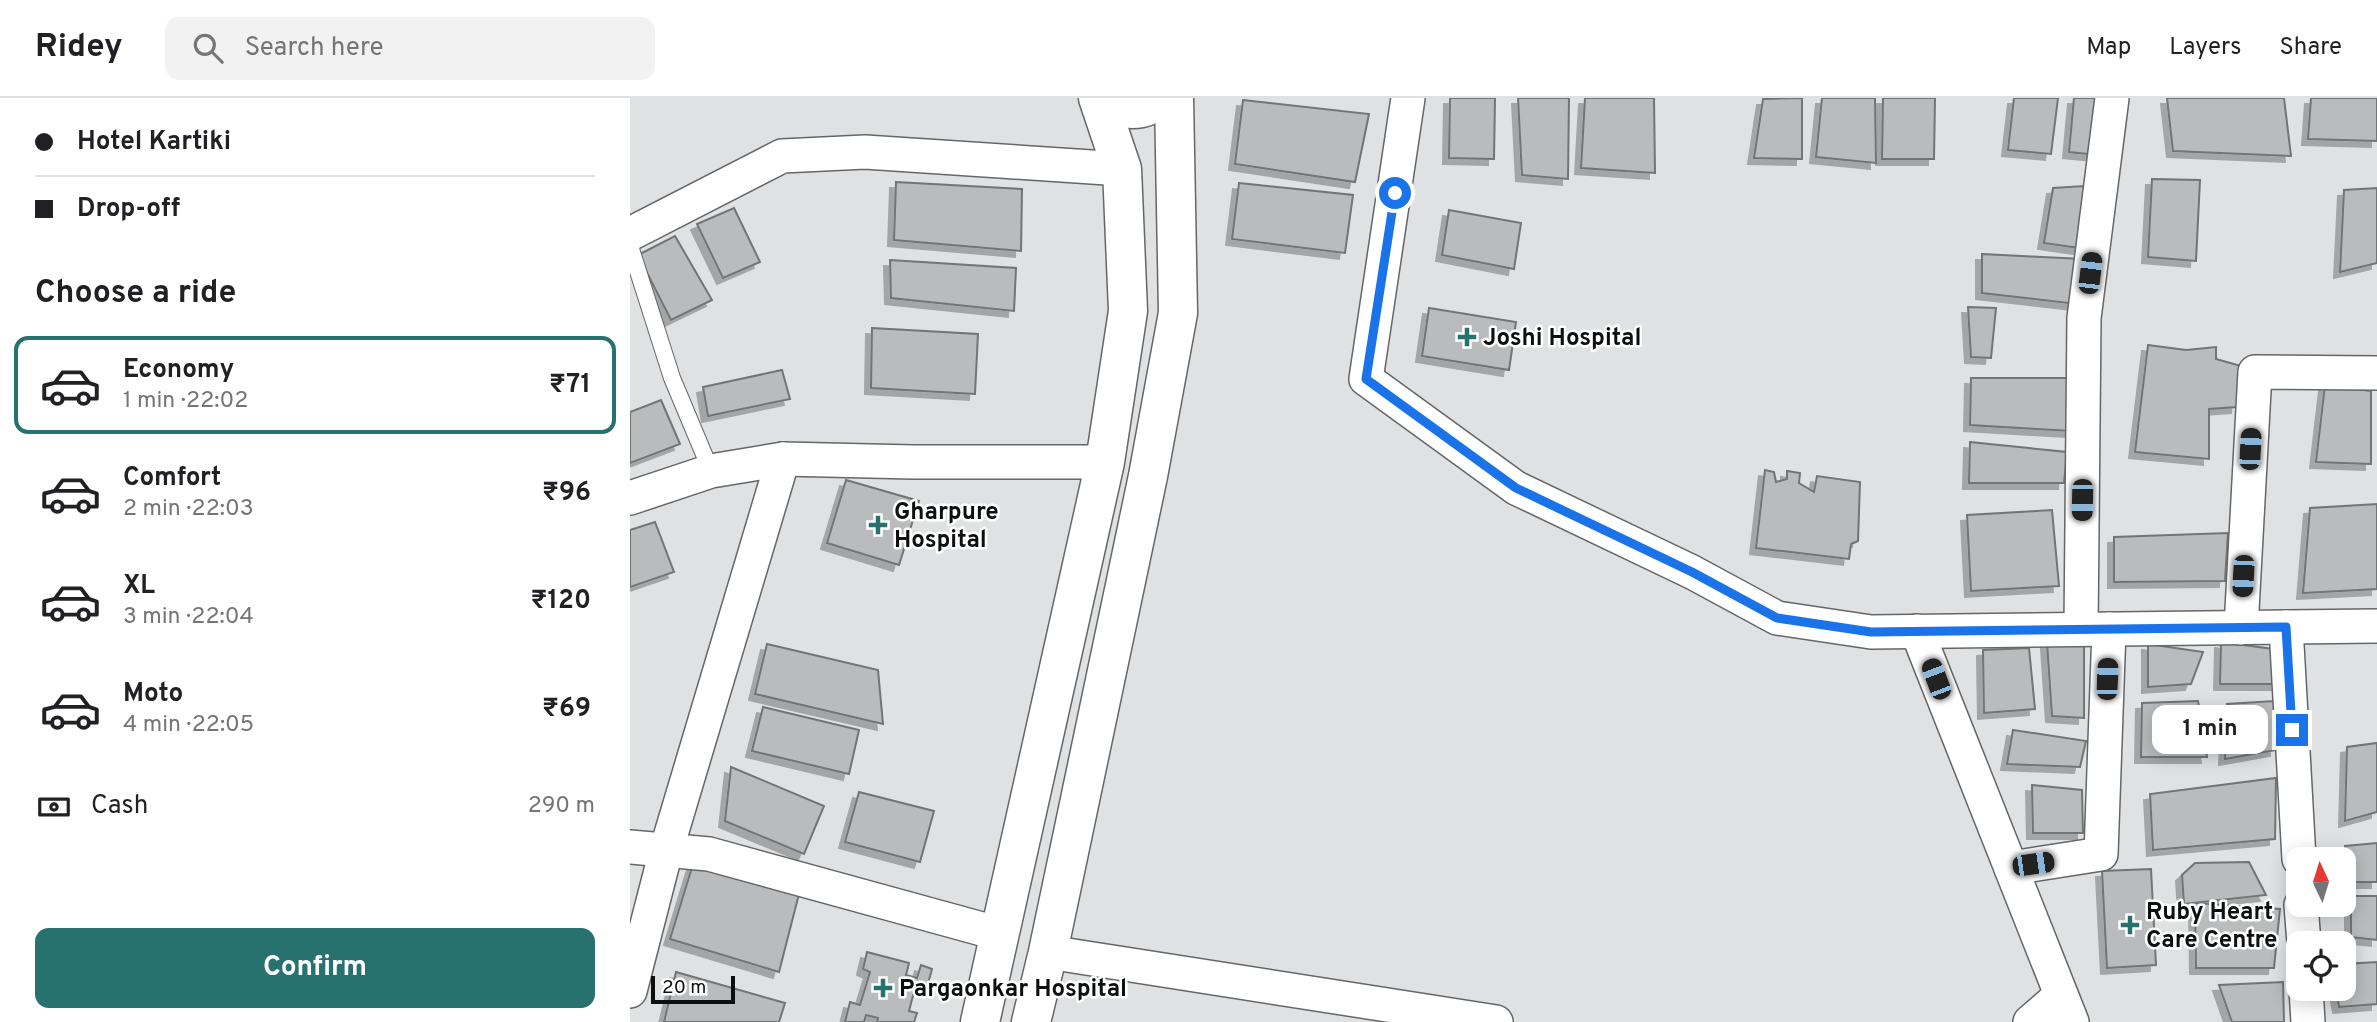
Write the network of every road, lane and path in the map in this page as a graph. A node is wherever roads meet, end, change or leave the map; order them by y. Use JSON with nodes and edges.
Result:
{"nodes":[{"id":1,"x":1099,"y":98,"type":"edge"},
{"id":2,"x":1159,"y":98,"type":"edge"},
{"id":3,"x":1174,"y":98,"type":"edge"},
{"id":4,"x":1408,"y":98,"type":"edge"},
{"id":5,"x":2112,"y":98,"type":"edge"},
{"id":6,"x":1122,"y":169,"type":"junction"},
{"id":7,"x":630,"y":234,"type":"edge"},
{"id":8,"x":630,"y":246,"type":"edge"},
{"id":9,"x":2377,"y":373,"type":"edge"},
{"id":10,"x":783,"y":459,"type":"junction"},
{"id":11,"x":1105,"y":462,"type":"junction"},
{"id":12,"x":711,"y":471,"type":"junction"},
{"id":13,"x":630,"y":498,"type":"edge"},
{"id":14,"x":2377,"y":626,"type":"edge"},
{"id":15,"x":2286,"y":627,"type":"junction"},
{"id":16,"x":2241,"y":628,"type":"junction"},
{"id":17,"x":2095,"y":629,"type":"junction"},
{"id":18,"x":1917,"y":631,"type":"junction"},
{"id":19,"x":2298,"y":847,"type":"edge"},
{"id":20,"x":630,"y":848,"type":"edge"},
{"id":21,"x":666,"y":851,"type":"junction"},
{"id":22,"x":2011,"y":868,"type":"junction"},
{"id":23,"x":1000,"y":934,"type":"junction"},
{"id":24,"x":1048,"y":952,"type":"junction"},
{"id":25,"x":630,"y":991,"type":"edge"},
{"id":26,"x":2307,"y":1001,"type":"edge"},
{"id":27,"x":2067,"y":1009,"type":"edge"},
{"id":28,"x":980,"y":1022,"type":"edge"},
{"id":29,"x":1031,"y":1022,"type":"edge"},
{"id":30,"x":1496,"y":1022,"type":"edge"},
{"id":31,"x":2030,"y":1022,"type":"edge"},
{"id":32,"x":2308,"y":1022,"type":"edge"}],
"edges":[{"from":1,"to":2,"type":"main road"},
{"from":1,"to":6,"type":"main road"},
{"from":3,"to":24,"type":"main road"},
{"from":4,"to":18,"type":"street"},
{"from":5,"to":17,"type":"street"},
{"from":6,"to":7,"type":"street"},
{"from":6,"to":11,"type":"main road"},
{"from":8,"to":12,"type":"lane"},
{"from":9,"to":16,"type":"street"},
{"from":10,"to":11,"type":"street"},
{"from":10,"to":12,"type":"street"},
{"from":10,"to":21,"type":"street"},
{"from":11,"to":23,"type":"main road"},
{"from":12,"to":13,"type":"street"},
{"from":14,"to":15,"type":"street"},
{"from":15,"to":16,"type":"street"},
{"from":15,"to":19,"type":"street"},
{"from":16,"to":17,"type":"street"},
{"from":17,"to":18,"type":"street"},
{"from":17,"to":22,"type":"street"},
{"from":18,"to":22,"type":"street"},
{"from":20,"to":21,"type":"street"},
{"from":21,"to":23,"type":"street"},
{"from":21,"to":25,"type":"street"},
{"from":22,"to":27,"type":"street"},
{"from":23,"to":28,"type":"main road"},
{"from":24,"to":29,"type":"main road"},
{"from":24,"to":30,"type":"street"},
{"from":26,"to":32,"type":"street"},
{"from":27,"to":31,"type":"street"}]}
